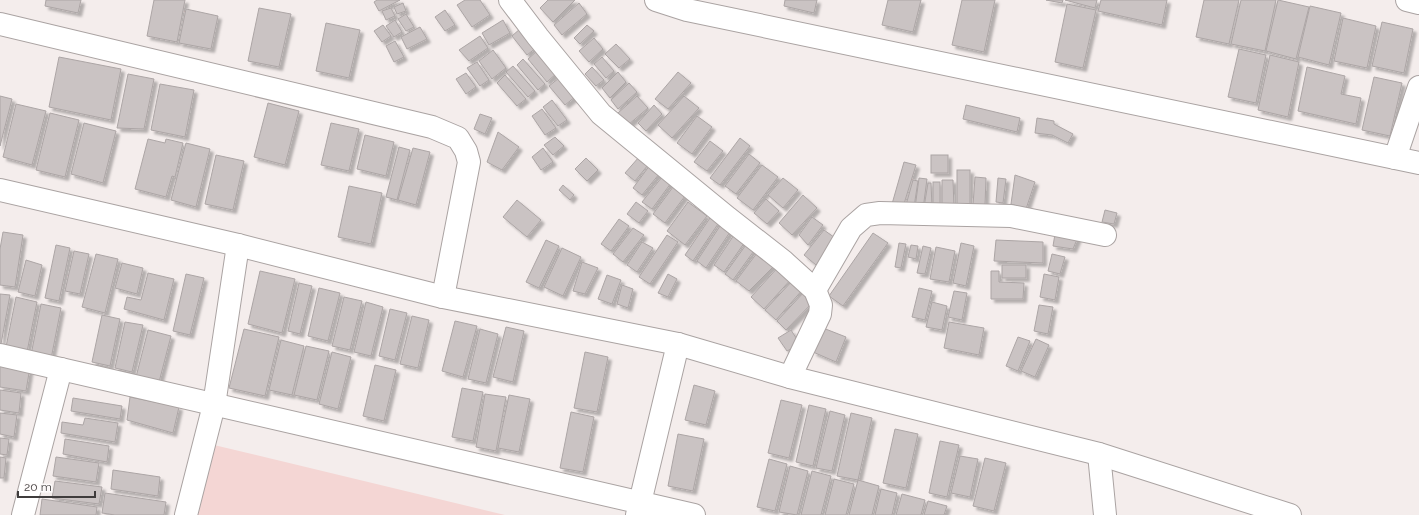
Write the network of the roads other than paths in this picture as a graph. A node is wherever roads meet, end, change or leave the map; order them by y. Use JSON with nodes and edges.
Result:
{"nodes":[{"id":1,"x":510,"y":0,"type":"edge"},
{"id":2,"x":656,"y":0,"type":"edge"},
{"id":3,"x":1407,"y":0,"type":"edge"},
{"id":4,"x":1419,"y":3,"type":"edge"},
{"id":5,"x":0,"y":24,"type":"edge"},
{"id":6,"x":1419,"y":87,"type":"edge"},
{"id":7,"x":1395,"y":158,"type":"junction"},
{"id":8,"x":1419,"y":163,"type":"edge"},
{"id":9,"x":0,"y":190,"type":"edge"},
{"id":10,"x":1105,"y":235,"type":"dead end"},
{"id":11,"x":238,"y":245,"type":"junction"},
{"id":12,"x":815,"y":290,"type":"junction"},
{"id":13,"x":443,"y":297,"type":"junction"},
{"id":14,"x":678,"y":344,"type":"junction"},
{"id":15,"x":0,"y":355,"type":"edge"},
{"id":16,"x":61,"y":369,"type":"junction"},
{"id":17,"x":790,"y":377,"type":"junction"},
{"id":18,"x":214,"y":405,"type":"junction"},
{"id":19,"x":1099,"y":454,"type":"junction"},
{"id":20,"x":639,"y":509,"type":"edge"},
{"id":21,"x":1279,"y":513,"type":"edge"},
{"id":22,"x":23,"y":515,"type":"edge"},
{"id":23,"x":186,"y":515,"type":"edge"},
{"id":24,"x":694,"y":515,"type":"edge"},
{"id":25,"x":1105,"y":515,"type":"edge"}],
"edges":[{"from":1,"to":12,"type":"street"},
{"from":2,"to":7,"type":"street"},
{"from":3,"to":4,"type":"street"},
{"from":5,"to":13,"type":"street"},
{"from":6,"to":7,"type":"street"},
{"from":7,"to":8,"type":"street"},
{"from":9,"to":11,"type":"street"},
{"from":10,"to":12,"type":"street"},
{"from":11,"to":13,"type":"street"},
{"from":11,"to":18,"type":"street"},
{"from":12,"to":17,"type":"street"},
{"from":13,"to":14,"type":"street"},
{"from":14,"to":17,"type":"street"},
{"from":14,"to":20,"type":"street"},
{"from":15,"to":16,"type":"street"},
{"from":16,"to":18,"type":"street"},
{"from":16,"to":22,"type":"street"},
{"from":17,"to":19,"type":"street"},
{"from":18,"to":20,"type":"street"},
{"from":18,"to":23,"type":"street"},
{"from":19,"to":21,"type":"street"},
{"from":19,"to":25,"type":"street"},
{"from":20,"to":24,"type":"street"}]}
